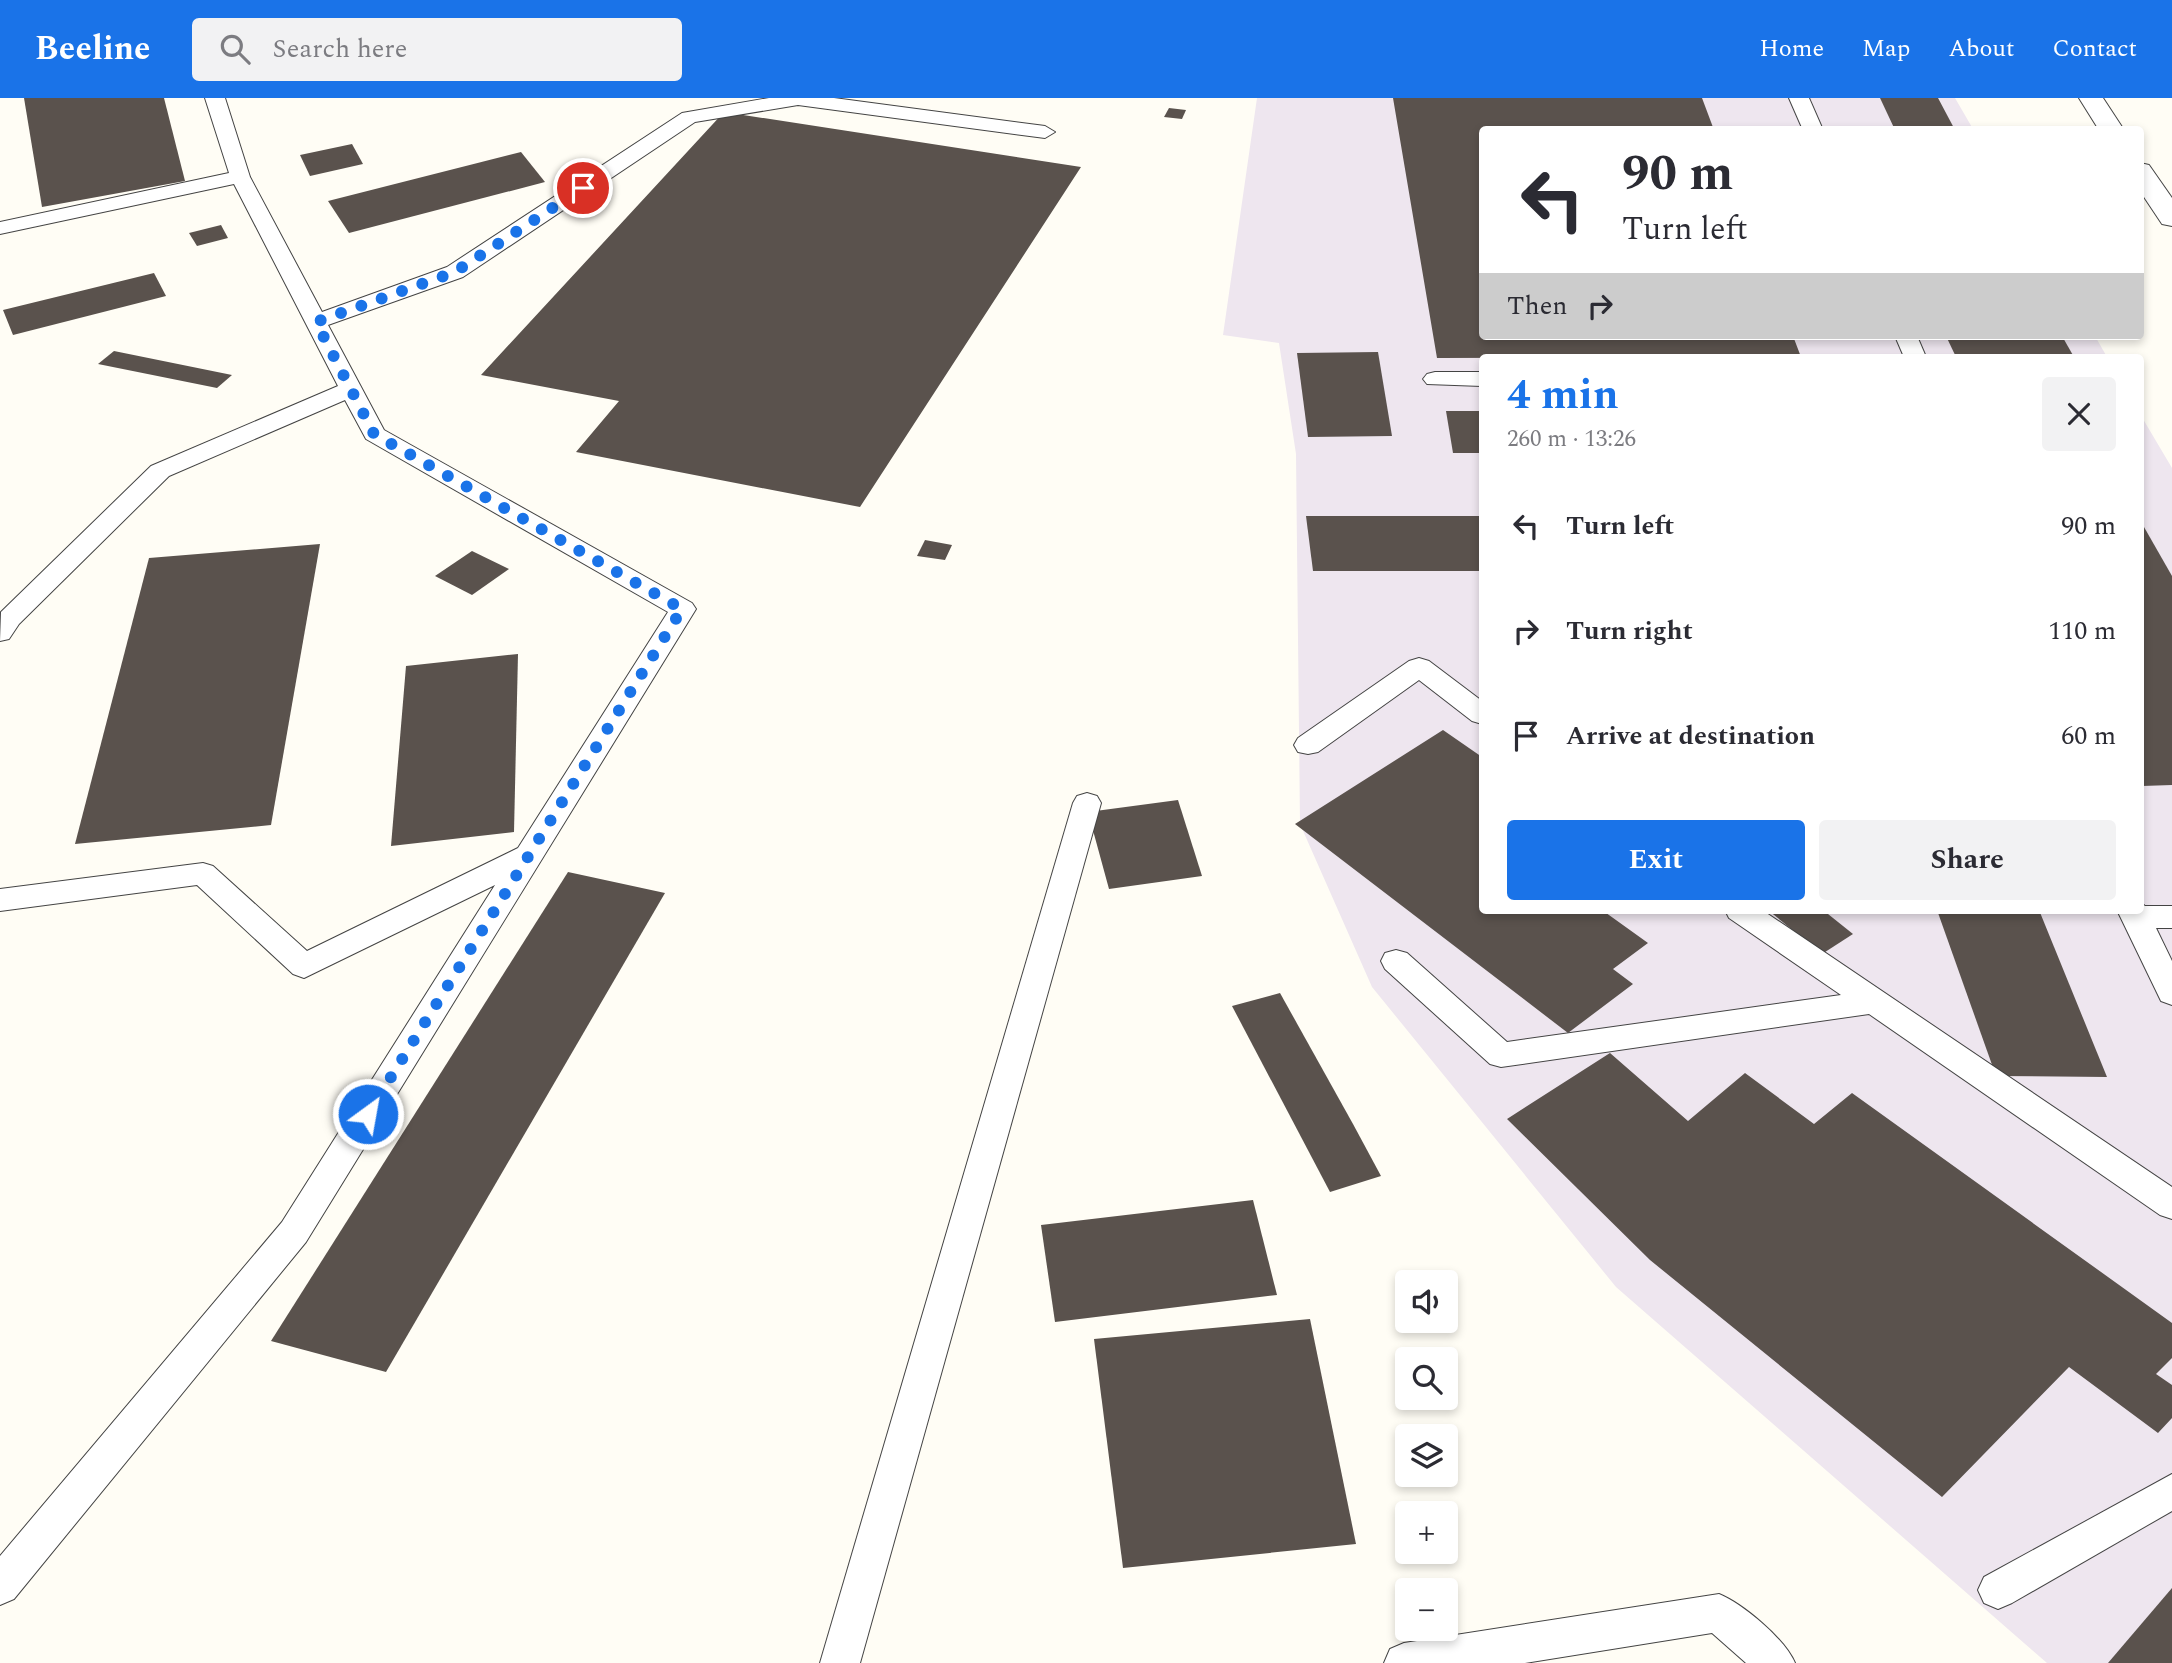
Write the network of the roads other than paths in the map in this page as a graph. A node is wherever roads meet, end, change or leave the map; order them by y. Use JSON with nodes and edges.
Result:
{"nodes":[{"id":1,"x":215,"y":98,"type":"edge"},
{"id":2,"x":1799,"y":98,"type":"edge"},
{"id":3,"x":2091,"y":98,"type":"edge"},
{"id":4,"x":1811,"y":126,"type":"edge"},
{"id":5,"x":2109,"y":126,"type":"edge"},
{"id":6,"x":1045,"y":132,"type":"dead end"},
{"id":7,"x":240,"y":177,"type":"junction"},
{"id":8,"x":2144,"y":183,"type":"edge"},
{"id":9,"x":2172,"y":218,"type":"edge"},
{"id":10,"x":0,"y":228,"type":"edge"},
{"id":11,"x":316,"y":322,"type":"junction"},
{"id":12,"x":1436,"y":379,"type":"dead end"},
{"id":13,"x":1479,"y":379,"type":"edge"},
{"id":14,"x":351,"y":389,"type":"junction"},
{"id":15,"x":3,"y":623,"type":"edge"},
{"id":16,"x":1479,"y":713,"type":"edge"},
{"id":17,"x":1308,"y":745,"type":"dead end"},
{"id":18,"x":1087,"y":803,"type":"dead end"},
{"id":19,"x":530,"y":855,"type":"junction"},
{"id":20,"x":0,"y":900,"type":"edge"},
{"id":21,"x":1746,"y":914,"type":"edge"},
{"id":22,"x":2133,"y":914,"type":"edge"},
{"id":23,"x":2172,"y":917,"type":"edge"},
{"id":24,"x":1396,"y":961,"type":"dead end"},
{"id":25,"x":2172,"y":993,"type":"edge"},
{"id":26,"x":1872,"y":1002,"type":"junction"},
{"id":27,"x":2172,"y":1205,"type":"edge"},
{"id":28,"x":2172,"y":1491,"type":"edge"},
{"id":29,"x":0,"y":1586,"type":"edge"},
{"id":30,"x":1998,"y":1590,"type":"dead end"},
{"id":31,"x":840,"y":1663,"type":"edge"},
{"id":32,"x":1404,"y":1663,"type":"edge"},
{"id":33,"x":1775,"y":1663,"type":"edge"}],
"edges":[{"from":1,"to":7,"type":"lane"},
{"from":2,"to":4,"type":"lane"},
{"from":3,"to":5,"type":"street"},
{"from":6,"to":11,"type":"lane"},
{"from":7,"to":10,"type":"lane"},
{"from":7,"to":11,"type":"lane"},
{"from":8,"to":9,"type":"street"},
{"from":11,"to":14,"type":"lane"},
{"from":12,"to":13,"type":"lane"},
{"from":14,"to":15,"type":"lane"},
{"from":14,"to":19,"type":"lane"},
{"from":16,"to":17,"type":"lane"},
{"from":18,"to":31,"type":"lane"},
{"from":19,"to":20,"type":"lane"},
{"from":19,"to":29,"type":"lane"},
{"from":21,"to":26,"type":"lane"},
{"from":22,"to":23,"type":"lane"},
{"from":22,"to":25,"type":"lane"},
{"from":24,"to":26,"type":"lane"},
{"from":26,"to":27,"type":"lane"},
{"from":28,"to":30,"type":"lane"},
{"from":32,"to":33,"type":"lane"}]}
